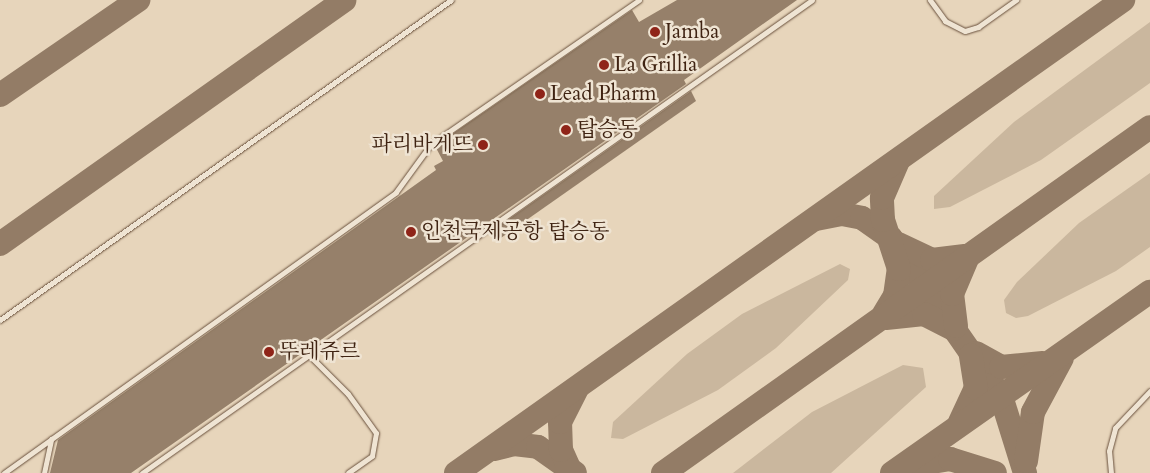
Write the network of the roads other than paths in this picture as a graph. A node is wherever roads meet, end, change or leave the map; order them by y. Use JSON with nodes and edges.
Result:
{"nodes":[{"id":1,"x":451,"y":0,"type":"edge"},
{"id":2,"x":639,"y":0,"type":"edge"},
{"id":3,"x":812,"y":0,"type":"edge"},
{"id":4,"x":930,"y":0,"type":"edge"},
{"id":5,"x":1016,"y":0,"type":"edge"},
{"id":6,"x":0,"y":320,"type":"edge"},
{"id":7,"x":309,"y":356,"type":"junction"},
{"id":8,"x":1150,"y":391,"type":"edge"},
{"id":9,"x":53,"y":436,"type":"junction"},
{"id":10,"x":4,"y":473,"type":"edge"},
{"id":11,"x":44,"y":473,"type":"edge"},
{"id":12,"x":142,"y":473,"type":"edge"},
{"id":13,"x":348,"y":473,"type":"edge"},
{"id":14,"x":1111,"y":473,"type":"edge"}],
"edges":[{"from":1,"to":6,"type":"lane"},
{"from":2,"to":9,"type":"lane"},
{"from":3,"to":7,"type":"lane"},
{"from":4,"to":5,"type":"lane"},
{"from":7,"to":12,"type":"lane"},
{"from":7,"to":13,"type":"lane"},
{"from":8,"to":14,"type":"lane"},
{"from":9,"to":10,"type":"lane"},
{"from":9,"to":11,"type":"lane"}]}
